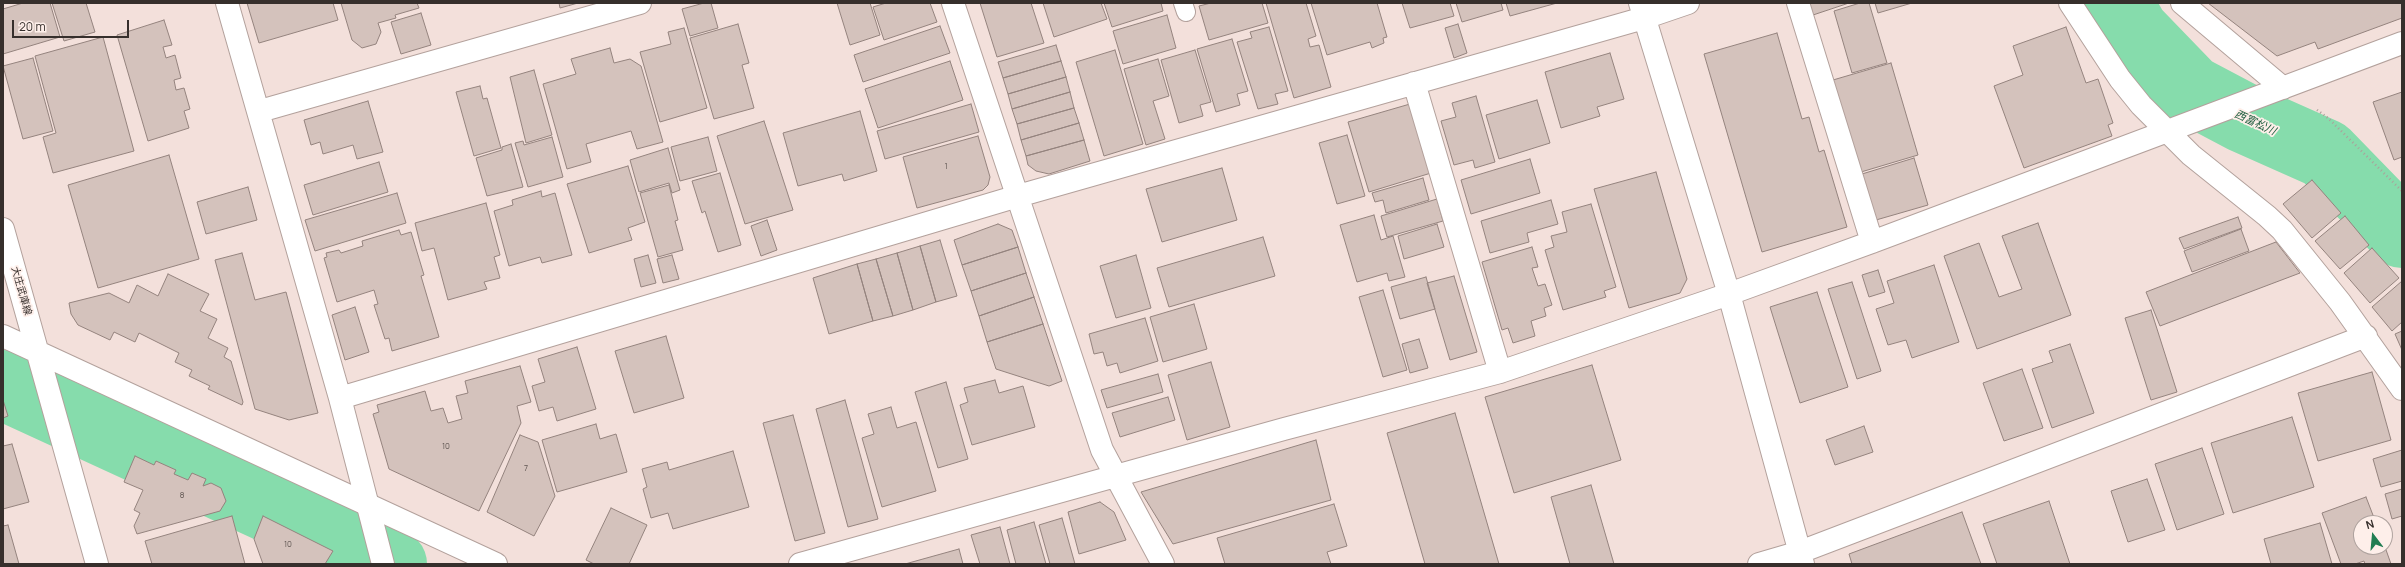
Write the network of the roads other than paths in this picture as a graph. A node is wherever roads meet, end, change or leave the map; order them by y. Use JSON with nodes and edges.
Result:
{"nodes":[{"id":1,"x":227,"y":3,"type":"edge"},
{"id":2,"x":640,"y":3,"type":"edge"},
{"id":3,"x":953,"y":3,"type":"edge"},
{"id":4,"x":1688,"y":3,"type":"edge"},
{"id":5,"x":1798,"y":3,"type":"edge"},
{"id":6,"x":2070,"y":3,"type":"edge"},
{"id":7,"x":2182,"y":3,"type":"edge"},
{"id":8,"x":1642,"y":11,"type":"edge"},
{"id":9,"x":2402,"y":43,"type":"edge"},
{"id":10,"x":1414,"y":84,"type":"junction"},
{"id":11,"x":2283,"y":88,"type":"junction"},
{"id":12,"x":260,"y":111,"type":"junction"},
{"id":13,"x":2167,"y":132,"type":"junction"},
{"id":14,"x":1018,"y":196,"type":"junction"},
{"id":15,"x":3,"y":229,"type":"edge"},
{"id":16,"x":1872,"y":242,"type":"junction"},
{"id":17,"x":1729,"y":294,"type":"junction"},
{"id":18,"x":3,"y":336,"type":"edge"},
{"id":19,"x":2366,"y":336,"type":"junction"},
{"id":20,"x":38,"y":353,"type":"junction"},
{"id":21,"x":1500,"y":372,"type":"junction"},
{"id":22,"x":2402,"y":389,"type":"edge"},
{"id":23,"x":340,"y":398,"type":"junction"},
{"id":24,"x":1116,"y":477,"type":"junction"},
{"id":25,"x":367,"y":505,"type":"junction"},
{"id":26,"x":1802,"y":558,"type":"edge"},
{"id":27,"x":97,"y":564,"type":"edge"},
{"id":28,"x":383,"y":564,"type":"edge"},
{"id":29,"x":496,"y":564,"type":"edge"},
{"id":30,"x":800,"y":564,"type":"edge"},
{"id":31,"x":1163,"y":564,"type":"edge"},
{"id":32,"x":1758,"y":564,"type":"edge"}],
"edges":[{"from":1,"to":12,"type":"street"},
{"from":2,"to":12,"type":"street"},
{"from":3,"to":14,"type":"street"},
{"from":4,"to":8,"type":"street"},
{"from":5,"to":16,"type":"street"},
{"from":6,"to":13,"type":"street"},
{"from":7,"to":11,"type":"street"},
{"from":8,"to":10,"type":"street"},
{"from":8,"to":17,"type":"street"},
{"from":9,"to":11,"type":"street"},
{"from":10,"to":14,"type":"street"},
{"from":10,"to":21,"type":"street"},
{"from":11,"to":13,"type":"street"},
{"from":12,"to":23,"type":"street"},
{"from":13,"to":16,"type":"street"},
{"from":13,"to":19,"type":"street"},
{"from":14,"to":23,"type":"street"},
{"from":14,"to":24,"type":"street"},
{"from":15,"to":20,"type":"street","name":"大庄武庫線"},
{"from":16,"to":17,"type":"street"},
{"from":17,"to":21,"type":"street"},
{"from":17,"to":26,"type":"street"},
{"from":18,"to":20,"type":"street"},
{"from":19,"to":22,"type":"street"},
{"from":19,"to":26,"type":"street"},
{"from":20,"to":25,"type":"street"},
{"from":20,"to":27,"type":"street","name":"大庄武庫線"},
{"from":21,"to":24,"type":"street"},
{"from":23,"to":25,"type":"street"},
{"from":24,"to":30,"type":"street"},
{"from":24,"to":31,"type":"street"},
{"from":25,"to":28,"type":"street"},
{"from":25,"to":29,"type":"street"},
{"from":26,"to":32,"type":"street"}]}
